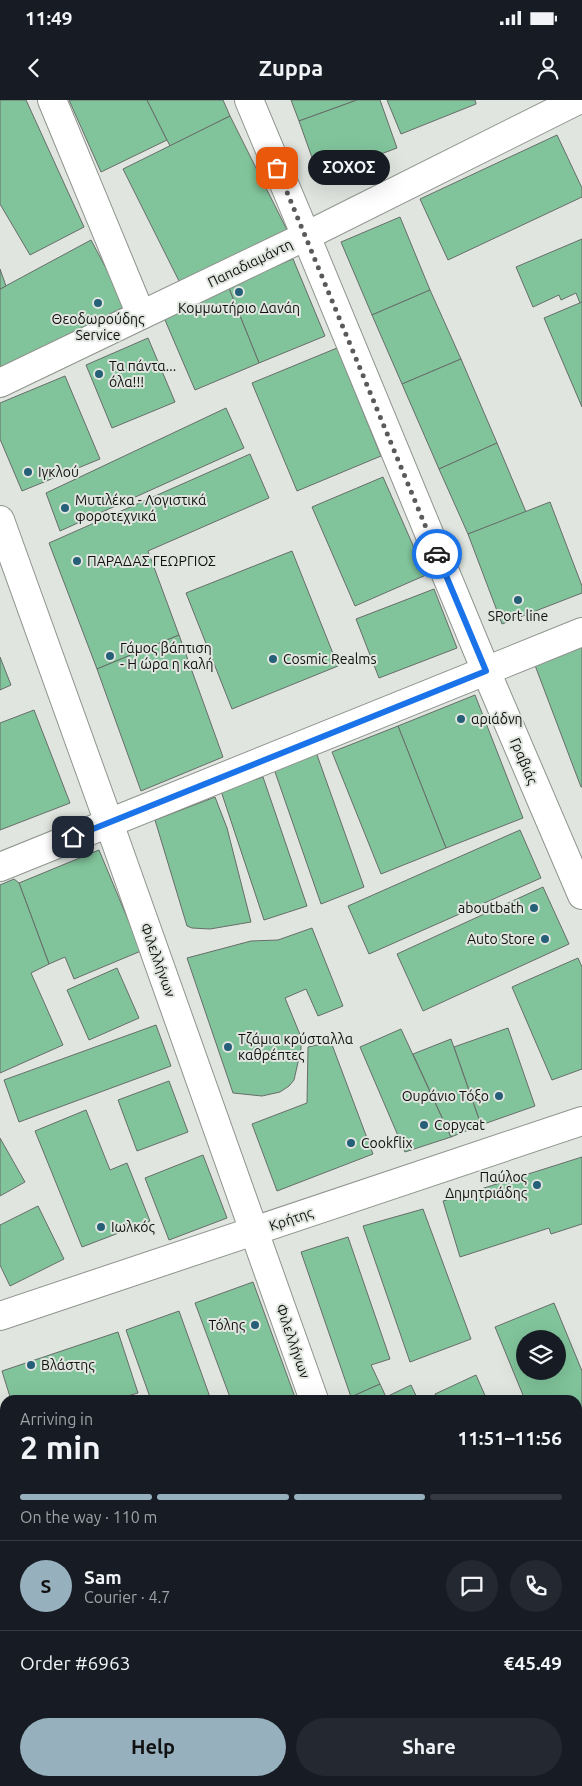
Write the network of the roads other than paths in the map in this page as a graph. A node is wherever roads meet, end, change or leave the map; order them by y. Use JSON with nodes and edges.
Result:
{"nodes":[{"id":1,"x":52,"y":100,"type":"edge"},
{"id":2,"x":248,"y":100,"type":"edge"},
{"id":3,"x":578,"y":109,"type":"edge"},
{"id":4,"x":306,"y":236,"type":"junction"},
{"id":5,"x":141,"y":315,"type":"junction"},
{"id":6,"x":0,"y":383,"type":"edge"},
{"id":7,"x":0,"y":520,"type":"edge"},
{"id":8,"x":582,"y":632,"type":"edge"},
{"id":9,"x":486,"y":671,"type":"junction"},
{"id":10,"x":109,"y":822,"type":"junction"},
{"id":11,"x":0,"y":867,"type":"edge"},
{"id":12,"x":582,"y":895,"type":"edge"},
{"id":13,"x":582,"y":1121,"type":"edge"},
{"id":14,"x":254,"y":1231,"type":"junction"},
{"id":15,"x":0,"y":1316,"type":"edge"},
{"id":16,"x":312,"y":1395,"type":"edge"}],
"edges":[{"from":1,"to":5,"type":"street"},
{"from":2,"to":4,"type":"street","name":"Γραβιάς"},
{"from":3,"to":4,"type":"street","name":"Παπαδιαμάντη"},
{"from":4,"to":5,"type":"street","name":"Παπαδιαμάντη"},
{"from":4,"to":9,"type":"street","name":"Γραβιάς"},
{"from":5,"to":6,"type":"street","name":"Παπαδιαμάντη"},
{"from":7,"to":10,"type":"street","name":"Φιλελλήνων"},
{"from":8,"to":9,"type":"street"},
{"from":9,"to":10,"type":"street"},
{"from":9,"to":12,"type":"street","name":"Γραβιάς"},
{"from":10,"to":11,"type":"street"},
{"from":10,"to":14,"type":"street","name":"Φιλελλήνων"},
{"from":13,"to":14,"type":"street","name":"Κρήτης"},
{"from":14,"to":15,"type":"street","name":"Κρήτης"},
{"from":14,"to":16,"type":"street","name":"Φιλελλήνων"}]}
